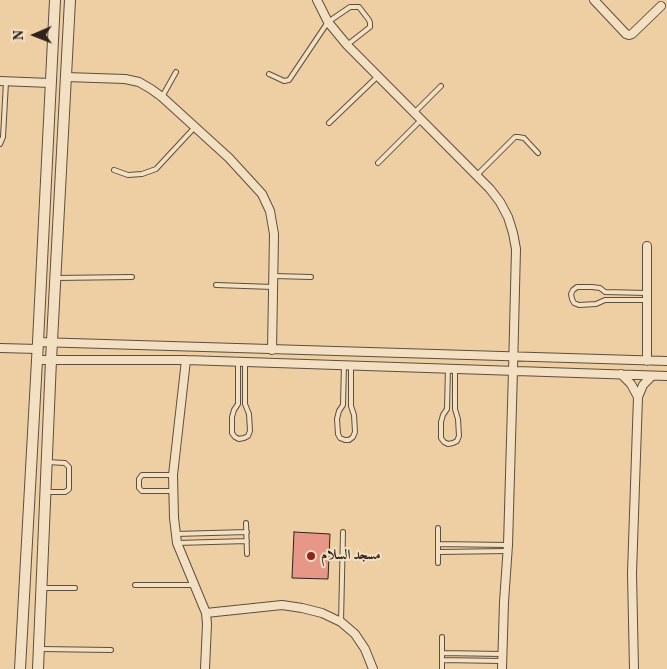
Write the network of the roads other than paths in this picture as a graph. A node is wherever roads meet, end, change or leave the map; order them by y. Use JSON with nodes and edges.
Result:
{"nodes":[{"id":1,"x":54,"y":0,"type":"edge"},
{"id":2,"x":70,"y":0,"type":"edge"},
{"id":3,"x":317,"y":0,"type":"edge"},
{"id":4,"x":594,"y":0,"type":"edge"},
{"id":5,"x":661,"y":6,"type":"dead end"},
{"id":6,"x":328,"y":22,"type":"junction"},
{"id":7,"x":53,"y":38,"type":"junction"},
{"id":8,"x":68,"y":38,"type":"junction"},
{"id":9,"x":347,"y":45,"type":"junction"},
{"id":10,"x":176,"y":72,"type":"dead end"},
{"id":11,"x":269,"y":74,"type":"dead end"},
{"id":12,"x":378,"y":76,"type":"junction"},
{"id":13,"x":66,"y":77,"type":"junction"},
{"id":14,"x":3,"y":81,"type":"edge"},
{"id":15,"x":50,"y":82,"type":"junction"},
{"id":16,"x":441,"y":86,"type":"dead end"},
{"id":17,"x":162,"y":97,"type":"junction"},
{"id":18,"x":414,"y":113,"type":"junction"},
{"id":19,"x":421,"y":120,"type":"junction"},
{"id":20,"x":329,"y":123,"type":"dead end"},
{"id":21,"x":195,"y":127,"type":"junction"},
{"id":22,"x":47,"y":139,"type":"junction"},
{"id":23,"x":63,"y":140,"type":"junction"},
{"id":24,"x":0,"y":144,"type":"edge"},
{"id":25,"x":538,"y":153,"type":"dead end"},
{"id":26,"x":378,"y":163,"type":"dead end"},
{"id":27,"x":114,"y":170,"type":"dead end"},
{"id":28,"x":476,"y":176,"type":"junction"},
{"id":29,"x":647,"y":246,"type":"dead end"},
{"id":30,"x":274,"y":276,"type":"junction"},
{"id":31,"x":132,"y":277,"type":"dead end"},
{"id":32,"x":311,"y":277,"type":"dead end"},
{"id":33,"x":55,"y":278,"type":"junction"},
{"id":34,"x":216,"y":285,"type":"dead end"},
{"id":35,"x":274,"y":286,"type":"junction"},
{"id":36,"x":647,"y":297,"type":"junction"},
{"id":37,"x":52,"y":342,"type":"junction"},
{"id":38,"x":0,"y":348,"type":"edge"},
{"id":39,"x":38,"y":350,"type":"junction"},
{"id":40,"x":272,"y":350,"type":"junction"},
{"id":41,"x":513,"y":356,"type":"junction"},
{"id":42,"x":51,"y":360,"type":"junction"},
{"id":43,"x":186,"y":360,"type":"junction"},
{"id":44,"x":647,"y":361,"type":"junction"},
{"id":45,"x":667,"y":361,"type":"edge"},
{"id":46,"x":242,"y":362,"type":"junction"},
{"id":47,"x":347,"y":365,"type":"junction"},
{"id":48,"x":451,"y":368,"type":"junction"},
{"id":49,"x":513,"y":370,"type":"junction"},
{"id":50,"x":621,"y":374,"type":"junction"},
{"id":51,"x":652,"y":376,"type":"junction"},
{"id":52,"x":667,"y":376,"type":"edge"},
{"id":53,"x":638,"y":397,"type":"junction"},
{"id":54,"x":47,"y":462,"type":"junction"},
{"id":55,"x":173,"y":475,"type":"junction"},
{"id":56,"x":173,"y":491,"type":"junction"},
{"id":57,"x":45,"y":492,"type":"junction"},
{"id":58,"x":246,"y":523,"type":"dead end"},
{"id":59,"x":438,"y":528,"type":"dead end"},
{"id":60,"x":247,"y":532,"type":"junction"},
{"id":61,"x":343,"y":532,"type":"dead end"},
{"id":62,"x":176,"y":538,"type":"junction"},
{"id":63,"x":247,"y":542,"type":"junction"},
{"id":64,"x":438,"y":544,"type":"junction"},
{"id":65,"x":507,"y":548,"type":"junction"},
{"id":66,"x":438,"y":552,"type":"junction"},
{"id":67,"x":247,"y":554,"type":"dead end"},
{"id":68,"x":438,"y":563,"type":"dead end"},
{"id":69,"x":194,"y":585,"type":"junction"},
{"id":70,"x":135,"y":586,"type":"dead end"},
{"id":71,"x":41,"y":588,"type":"junction"},
{"id":72,"x":74,"y":588,"type":"dead end"},
{"id":73,"x":206,"y":612,"type":"junction"},
{"id":74,"x":341,"y":622,"type":"junction"},
{"id":75,"x":442,"y":637,"type":"dead end"},
{"id":76,"x":39,"y":648,"type":"junction"},
{"id":77,"x":110,"y":650,"type":"dead end"},
{"id":78,"x":442,"y":653,"type":"junction"},
{"id":79,"x":442,"y":660,"type":"junction"},
{"id":80,"x":502,"y":661,"type":"edge"},
{"id":81,"x":20,"y":669,"type":"edge"},
{"id":82,"x":38,"y":669,"type":"edge"},
{"id":83,"x":205,"y":669,"type":"edge"},
{"id":84,"x":373,"y":669,"type":"edge"},
{"id":85,"x":442,"y":669,"type":"edge"},
{"id":86,"x":634,"y":669,"type":"edge"}],
"edges":[{"from":1,"to":7,"type":"street"},
{"from":2,"to":8,"type":"street"},
{"from":3,"to":6,"type":"street"},
{"from":4,"to":5,"type":"street"},
{"from":6,"to":9,"type":"street"},
{"from":6,"to":9,"type":"lane"},
{"from":6,"to":11,"type":"lane"},
{"from":7,"to":8,"type":"street"},
{"from":7,"to":15,"type":"street"},
{"from":8,"to":13,"type":"street"},
{"from":9,"to":12,"type":"street"},
{"from":10,"to":17,"type":"lane"},
{"from":12,"to":18,"type":"street"},
{"from":12,"to":20,"type":"lane"},
{"from":13,"to":17,"type":"street"},
{"from":13,"to":23,"type":"street"},
{"from":14,"to":15,"type":"street"},
{"from":14,"to":24,"type":"lane"},
{"from":15,"to":22,"type":"street"},
{"from":16,"to":18,"type":"lane"},
{"from":17,"to":21,"type":"street"},
{"from":18,"to":19,"type":"street"},
{"from":19,"to":26,"type":"lane"},
{"from":19,"to":28,"type":"street"},
{"from":21,"to":27,"type":"lane"},
{"from":21,"to":30,"type":"street"},
{"from":22,"to":23,"type":"street"},
{"from":22,"to":39,"type":"street"},
{"from":23,"to":33,"type":"street"},
{"from":25,"to":28,"type":"lane"},
{"from":28,"to":41,"type":"street"},
{"from":29,"to":36,"type":"street"},
{"from":30,"to":32,"type":"lane"},
{"from":30,"to":35,"type":"street"},
{"from":31,"to":33,"type":"lane"},
{"from":33,"to":37,"type":"street"},
{"from":34,"to":35,"type":"lane"},
{"from":35,"to":40,"type":"street"},
{"from":36,"to":36,"type":"lane"},
{"from":36,"to":44,"type":"street"},
{"from":37,"to":39,"type":"street"},
{"from":37,"to":40,"type":"street"},
{"from":37,"to":42,"type":"street"},
{"from":38,"to":39,"type":"street"},
{"from":39,"to":42,"type":"street"},
{"from":39,"to":81,"type":"street"},
{"from":40,"to":41,"type":"street"},
{"from":41,"to":44,"type":"street"},
{"from":41,"to":49,"type":"street"},
{"from":42,"to":43,"type":"street"},
{"from":42,"to":54,"type":"street"},
{"from":43,"to":46,"type":"street"},
{"from":43,"to":55,"type":"street"},
{"from":44,"to":45,"type":"street"},
{"from":46,"to":46,"type":"lane"},
{"from":46,"to":47,"type":"street"},
{"from":47,"to":47,"type":"lane"},
{"from":47,"to":48,"type":"street"},
{"from":48,"to":48,"type":"lane"},
{"from":48,"to":49,"type":"street"},
{"from":49,"to":50,"type":"street"},
{"from":49,"to":65,"type":"street"},
{"from":50,"to":51,"type":"street"},
{"from":50,"to":53,"type":"street"},
{"from":51,"to":52,"type":"street"},
{"from":51,"to":53,"type":"street"},
{"from":53,"to":86,"type":"street"},
{"from":54,"to":57,"type":"street"},
{"from":54,"to":57,"type":"lane"},
{"from":55,"to":56,"type":"street"},
{"from":55,"to":56,"type":"lane"},
{"from":56,"to":62,"type":"street"},
{"from":57,"to":71,"type":"street"},
{"from":58,"to":60,"type":"lane"},
{"from":59,"to":64,"type":"lane"},
{"from":60,"to":62,"type":"lane"},
{"from":60,"to":63,"type":"lane"},
{"from":61,"to":74,"type":"lane"},
{"from":62,"to":63,"type":"lane"},
{"from":62,"to":69,"type":"street"},
{"from":63,"to":67,"type":"lane"},
{"from":64,"to":65,"type":"lane"},
{"from":64,"to":66,"type":"lane"},
{"from":65,"to":66,"type":"lane"},
{"from":65,"to":80,"type":"street"},
{"from":66,"to":68,"type":"lane"},
{"from":69,"to":70,"type":"lane"},
{"from":69,"to":73,"type":"street"},
{"from":71,"to":72,"type":"lane"},
{"from":71,"to":76,"type":"street"},
{"from":73,"to":74,"type":"street"},
{"from":73,"to":83,"type":"street"},
{"from":74,"to":84,"type":"street"},
{"from":75,"to":78,"type":"lane"},
{"from":76,"to":77,"type":"lane"},
{"from":76,"to":82,"type":"street"},
{"from":78,"to":79,"type":"lane"},
{"from":78,"to":80,"type":"lane"},
{"from":79,"to":80,"type":"lane"},
{"from":79,"to":85,"type":"lane"}]}
